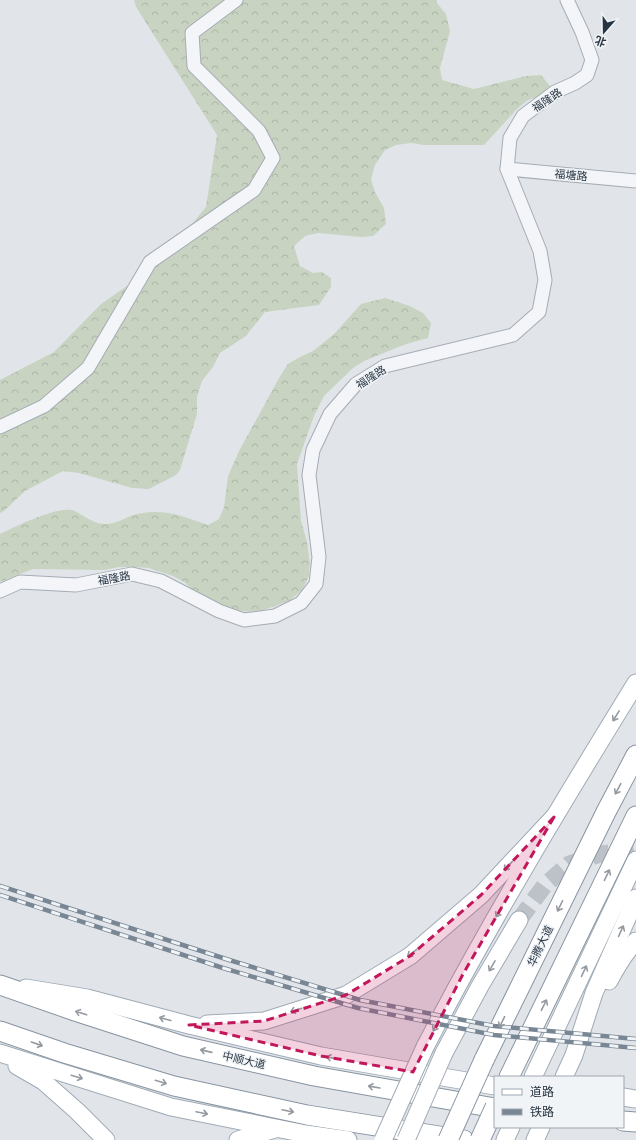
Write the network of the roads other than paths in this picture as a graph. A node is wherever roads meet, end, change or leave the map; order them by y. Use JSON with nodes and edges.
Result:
{"nodes":[{"id":1,"x":236,"y":0,"type":"edge"},
{"id":2,"x":567,"y":0,"type":"edge"},
{"id":3,"x":507,"y":169,"type":"junction"},
{"id":4,"x":636,"y":181,"type":"edge"},
{"id":5,"x":0,"y":427,"type":"edge"},
{"id":6,"x":0,"y":591,"type":"edge"},
{"id":7,"x":636,"y":683,"type":"edge"},
{"id":8,"x":636,"y":755,"type":"edge"},
{"id":9,"x":636,"y":816,"type":"edge"},
{"id":10,"x":554,"y":817,"type":"junction"},
{"id":11,"x":636,"y":860,"type":"edge"},
{"id":12,"x":636,"y":898,"type":"edge"},
{"id":13,"x":519,"y":920,"type":"tunnel mouth"},
{"id":14,"x":636,"y":940,"type":"edge"},
{"id":15,"x":0,"y":984,"type":"edge"},
{"id":16,"x":188,"y":1025,"type":"junction"},
{"id":17,"x":0,"y":1031,"type":"edge"},
{"id":18,"x":0,"y":1055,"type":"edge"},
{"id":19,"x":574,"y":1055,"type":"junction"},
{"id":20,"x":512,"y":1071,"type":"edge"},
{"id":21,"x":535,"y":1073,"type":"edge"},
{"id":22,"x":566,"y":1074,"type":"edge"},
{"id":23,"x":494,"y":1086,"type":"edge"},
{"id":24,"x":624,"y":1098,"type":"edge"},
{"id":25,"x":636,"y":1099,"type":"edge"},
{"id":26,"x":494,"y":1108,"type":"edge"},
{"id":27,"x":494,"y":1110,"type":"edge"},
{"id":28,"x":624,"y":1121,"type":"edge"},
{"id":29,"x":636,"y":1122,"type":"edge"},
{"id":30,"x":277,"y":1128,"type":"junction"},
{"id":31,"x":511,"y":1128,"type":"edge"},
{"id":32,"x":542,"y":1128,"type":"edge"},
{"id":33,"x":106,"y":1140,"type":"edge"},
{"id":34,"x":238,"y":1140,"type":"edge"},
{"id":35,"x":348,"y":1140,"type":"edge"},
{"id":36,"x":383,"y":1140,"type":"edge"},
{"id":37,"x":406,"y":1140,"type":"edge"},
{"id":38,"x":448,"y":1140,"type":"edge"},
{"id":39,"x":464,"y":1140,"type":"edge"},
{"id":40,"x":480,"y":1140,"type":"edge"},
{"id":41,"x":505,"y":1140,"type":"edge"},
{"id":42,"x":536,"y":1140,"type":"edge"}],
"edges":[{"from":1,"to":5,"type":"street"},
{"from":2,"to":3,"type":"street","name":"福隆路"},
{"from":3,"to":4,"type":"street","name":"福塘路"},
{"from":3,"to":6,"type":"street","name":"福隆路"},
{"from":7,"to":10,"type":"main road","one_way":true},
{"from":8,"to":38,"type":"highway","name":"华腾大道","one_way":true,"bridge":true},
{"from":20,"to":9,"type":"highway","one_way":true},
{"from":10,"to":16,"type":"main road","one_way":true},
{"from":10,"to":36,"type":"main road","one_way":true,"bridge":true},
{"from":21,"to":11,"type":"main road","one_way":true},
{"from":19,"to":12,"type":"main road","one_way":true},
{"from":13,"to":37,"type":"main road","one_way":true,"bridge":true},
{"from":14,"to":19,"type":"main road"},
{"from":16,"to":15,"type":"main road","one_way":true},
{"from":26,"to":15,"type":"highway","name":"中顺大道","one_way":true},
{"from":23,"to":16,"type":"main road","one_way":true},
{"from":17,"to":39,"type":"highway","one_way":true},
{"from":18,"to":30,"type":"main road","one_way":true},
{"from":18,"to":33,"type":"main road"},
{"from":19,"to":22,"type":"main road"},
{"from":24,"to":25,"type":"main road"},
{"from":27,"to":40,"type":"highway","bridge":true},
{"from":28,"to":29,"type":"highway"},
{"from":30,"to":34,"type":"main road"},
{"from":30,"to":35,"type":"main road"},
{"from":31,"to":41,"type":"main road"},
{"from":32,"to":42,"type":"main road"}]}
